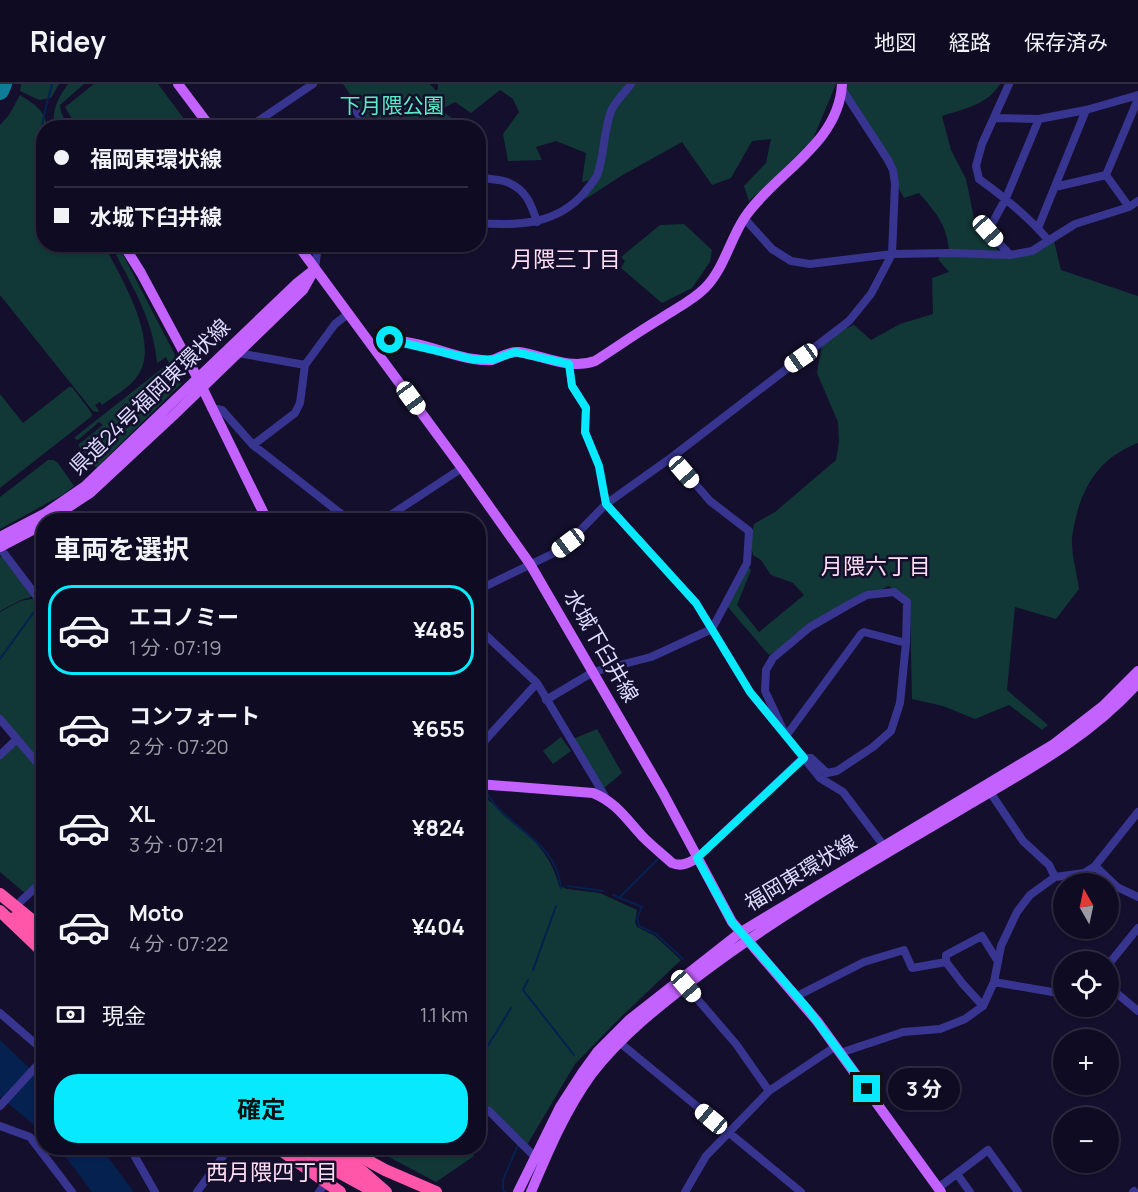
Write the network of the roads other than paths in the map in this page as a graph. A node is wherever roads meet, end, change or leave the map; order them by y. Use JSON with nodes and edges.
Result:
{"nodes":[{"id":1,"x":178,"y":84,"type":"edge"},
{"id":2,"x":313,"y":84,"type":"edge"},
{"id":3,"x":631,"y":84,"type":"edge"},
{"id":4,"x":1009,"y":84,"type":"edge"},
{"id":5,"x":842,"y":87,"type":"edge"},
{"id":6,"x":1138,"y":95,"type":"edge"},
{"id":7,"x":1137,"y":105,"type":"edge"},
{"id":8,"x":353,"y":106,"type":"dead end"},
{"id":9,"x":1086,"y":110,"type":"junction"},
{"id":10,"x":994,"y":118,"type":"junction"},
{"id":11,"x":1039,"y":119,"type":"junction"},
{"id":12,"x":205,"y":120,"type":"edge"},
{"id":13,"x":260,"y":120,"type":"edge"},
{"id":14,"x":362,"y":120,"type":"edge"},
{"id":15,"x":1106,"y":175,"type":"junction"},
{"id":16,"x":486,"y":178,"type":"edge"},
{"id":17,"x":1055,"y":187,"type":"junction"},
{"id":18,"x":1006,"y":198,"type":"junction"},
{"id":19,"x":1138,"y":201,"type":"edge"},
{"id":20,"x":1128,"y":207,"type":"junction"},
{"id":21,"x":744,"y":218,"type":"junction"},
{"id":22,"x":537,"y":222,"type":"junction"},
{"id":23,"x":486,"y":224,"type":"edge"},
{"id":24,"x":1038,"y":228,"type":"junction"},
{"id":25,"x":1048,"y":240,"type":"junction"},
{"id":26,"x":128,"y":252,"type":"edge"},
{"id":27,"x":303,"y":252,"type":"edge"},
{"id":28,"x":318,"y":252,"type":"edge"},
{"id":29,"x":892,"y":254,"type":"junction"},
{"id":30,"x":1010,"y":255,"type":"junction"},
{"id":31,"x":315,"y":269,"type":"junction"},
{"id":32,"x":348,"y":314,"type":"junction"},
{"id":33,"x":372,"y":346,"type":"junction"},
{"id":34,"x":238,"y":353,"type":"junction"},
{"id":35,"x":569,"y":364,"type":"junction"},
{"id":36,"x":305,"y":365,"type":"junction"},
{"id":37,"x":199,"y":384,"type":"junction"},
{"id":38,"x":211,"y":408,"type":"junction"},
{"id":39,"x":253,"y":445,"type":"junction"},
{"id":40,"x":672,"y":457,"type":"junction"},
{"id":41,"x":462,"y":468,"type":"junction"},
{"id":42,"x":606,"y":504,"type":"junction"},
{"id":43,"x":46,"y":513,"type":"edge"},
{"id":44,"x":60,"y":513,"type":"edge"},
{"id":45,"x":264,"y":513,"type":"edge"},
{"id":46,"x":340,"y":513,"type":"edge"},
{"id":47,"x":394,"y":513,"type":"edge"},
{"id":48,"x":36,"y":518,"type":"edge"},
{"id":49,"x":36,"y":528,"type":"edge"},
{"id":50,"x":0,"y":537,"type":"edge"},
{"id":51,"x":0,"y":548,"type":"edge"},
{"id":52,"x":530,"y":564,"type":"junction"},
{"id":53,"x":486,"y":586,"type":"edge"},
{"id":54,"x":36,"y":595,"type":"edge"},
{"id":55,"x":712,"y":629,"type":"junction"},
{"id":56,"x":486,"y":635,"type":"edge"},
{"id":57,"x":906,"y":644,"type":"junction"},
{"id":58,"x":1138,"y":671,"type":"edge"},
{"id":59,"x":593,"y":672,"type":"junction"},
{"id":60,"x":537,"y":683,"type":"junction"},
{"id":61,"x":1138,"y":684,"type":"edge"},
{"id":62,"x":546,"y":700,"type":"junction"},
{"id":63,"x":0,"y":719,"type":"edge"},
{"id":64,"x":786,"y":736,"type":"junction"},
{"id":65,"x":17,"y":739,"type":"junction"},
{"id":66,"x":486,"y":739,"type":"edge"},
{"id":67,"x":0,"y":755,"type":"edge"},
{"id":68,"x":804,"y":758,"type":"junction"},
{"id":69,"x":36,"y":762,"type":"edge"},
{"id":70,"x":486,"y":785,"type":"edge"},
{"id":71,"x":990,"y":792,"type":"junction"},
{"id":72,"x":606,"y":798,"type":"junction"},
{"id":73,"x":1138,"y":812,"type":"edge"},
{"id":74,"x":884,"y":846,"type":"junction"},
{"id":75,"x":697,"y":858,"type":"junction"},
{"id":76,"x":1095,"y":866,"type":"junction"},
{"id":77,"x":1053,"y":873,"type":"edge"},
{"id":78,"x":1084,"y":873,"type":"edge"},
{"id":79,"x":1053,"y":878,"type":"edge"},
{"id":80,"x":0,"y":884,"type":"edge"},
{"id":81,"x":36,"y":887,"type":"edge"},
{"id":82,"x":0,"y":893,"type":"edge"},
{"id":83,"x":1138,"y":897,"type":"edge"},
{"id":84,"x":21,"y":901,"type":"junction"},
{"id":85,"x":0,"y":906,"type":"edge"},
{"id":86,"x":0,"y":912,"type":"edge"},
{"id":87,"x":36,"y":914,"type":"edge"},
{"id":88,"x":36,"y":916,"type":"edge"},
{"id":89,"x":36,"y":923,"type":"edge"},
{"id":90,"x":1138,"y":928,"type":"edge"},
{"id":91,"x":36,"y":935,"type":"edge"},
{"id":92,"x":744,"y":936,"type":"junction"},
{"id":93,"x":36,"y":945,"type":"edge"},
{"id":94,"x":1119,"y":951,"type":"edge"},
{"id":95,"x":997,"y":960,"type":"junction"},
{"id":96,"x":946,"y":962,"type":"junction"},
{"id":97,"x":994,"y":982,"type":"junction"},
{"id":98,"x":686,"y":986,"type":"junction"},
{"id":99,"x":1053,"y":992,"type":"edge"},
{"id":100,"x":797,"y":996,"type":"junction"},
{"id":101,"x":1119,"y":996,"type":"edge"},
{"id":102,"x":983,"y":1006,"type":"junction"},
{"id":103,"x":1138,"y":1011,"type":"edge"},
{"id":104,"x":0,"y":1013,"type":"edge"},
{"id":105,"x":619,"y":1042,"type":"junction"},
{"id":106,"x":36,"y":1044,"type":"edge"},
{"id":107,"x":838,"y":1049,"type":"junction"},
{"id":108,"x":36,"y":1067,"type":"edge"},
{"id":109,"x":769,"y":1091,"type":"junction"},
{"id":110,"x":0,"y":1106,"type":"edge"},
{"id":111,"x":486,"y":1110,"type":"edge"},
{"id":112,"x":0,"y":1126,"type":"edge"},
{"id":113,"x":729,"y":1134,"type":"junction"},
{"id":114,"x":36,"y":1145,"type":"edge"},
{"id":115,"x":44,"y":1155,"type":"edge"},
{"id":116,"x":134,"y":1155,"type":"edge"},
{"id":117,"x":224,"y":1155,"type":"edge"},
{"id":118,"x":287,"y":1155,"type":"edge"},
{"id":119,"x":288,"y":1155,"type":"edge"},
{"id":120,"x":308,"y":1155,"type":"edge"},
{"id":121,"x":327,"y":1155,"type":"edge"},
{"id":122,"x":340,"y":1155,"type":"edge"},
{"id":123,"x":358,"y":1155,"type":"edge"},
{"id":124,"x":536,"y":1158,"type":"junction"},
{"id":125,"x":957,"y":1174,"type":"junction"},
{"id":126,"x":327,"y":1181,"type":"junction"},
{"id":127,"x":940,"y":1190,"type":"edge"},
{"id":128,"x":72,"y":1192,"type":"edge"},
{"id":129,"x":153,"y":1192,"type":"edge"},
{"id":130,"x":197,"y":1192,"type":"edge"},
{"id":131,"x":319,"y":1192,"type":"edge"},
{"id":132,"x":340,"y":1192,"type":"edge"},
{"id":133,"x":347,"y":1192,"type":"edge"},
{"id":134,"x":375,"y":1192,"type":"edge"},
{"id":135,"x":386,"y":1192,"type":"edge"},
{"id":136,"x":393,"y":1192,"type":"edge"},
{"id":137,"x":436,"y":1192,"type":"edge"},
{"id":138,"x":518,"y":1192,"type":"edge"},
{"id":139,"x":531,"y":1192,"type":"edge"},
{"id":140,"x":685,"y":1192,"type":"edge"},
{"id":141,"x":801,"y":1192,"type":"edge"},
{"id":142,"x":970,"y":1192,"type":"edge"},
{"id":143,"x":1018,"y":1192,"type":"edge"}],
"edges":[{"from":1,"to":12,"type":"main road"},
{"from":2,"to":13,"type":"street"},
{"from":3,"to":22,"type":"street"},
{"from":4,"to":10,"type":"street"},
{"from":5,"to":21,"type":"main road"},
{"from":5,"to":29,"type":"street"},
{"from":6,"to":9,"type":"street"},
{"from":7,"to":15,"type":"street"},
{"from":8,"to":14,"type":"street"},
{"from":9,"to":11,"type":"street"},
{"from":9,"to":17,"type":"street"},
{"from":10,"to":11,"type":"street"},
{"from":10,"to":18,"type":"street"},
{"from":11,"to":18,"type":"street"},
{"from":15,"to":17,"type":"street"},
{"from":15,"to":20,"type":"street"},
{"from":16,"to":22,"type":"street"},
{"from":17,"to":24,"type":"street"},
{"from":18,"to":24,"type":"street"},
{"from":18,"to":30,"type":"street"},
{"from":19,"to":20,"type":"street"},
{"from":20,"to":25,"type":"street"},
{"from":21,"to":29,"type":"street"},
{"from":21,"to":35,"type":"main road"},
{"from":22,"to":23,"type":"street"},
{"from":24,"to":25,"type":"street"},
{"from":25,"to":30,"type":"street"},
{"from":26,"to":37,"type":"main road"},
{"from":27,"to":31,"type":"main road"},
{"from":28,"to":31,"type":"street"},
{"from":29,"to":30,"type":"street"},
{"from":29,"to":40,"type":"street"},
{"from":31,"to":32,"type":"main road"},
{"from":31,"to":34,"type":"main road"},
{"from":31,"to":37,"type":"main road","name":"県道24号福岡東環状線"},
{"from":32,"to":33,"type":"main road"},
{"from":32,"to":36,"type":"street"},
{"from":33,"to":35,"type":"main road"},
{"from":33,"to":41,"type":"main road","name":"水城下臼井線"},
{"from":34,"to":36,"type":"street"},
{"from":34,"to":37,"type":"main road"},
{"from":35,"to":42,"type":"street"},
{"from":36,"to":39,"type":"street"},
{"from":37,"to":38,"type":"main road"},
{"from":37,"to":43,"type":"main road","name":"県道24号福岡東環状線"},
{"from":37,"to":44,"type":"main road"},
{"from":38,"to":39,"type":"street"},
{"from":38,"to":45,"type":"main road"},
{"from":39,"to":46,"type":"street"},
{"from":40,"to":42,"type":"street"},
{"from":40,"to":55,"type":"street"},
{"from":41,"to":47,"type":"street"},
{"from":41,"to":52,"type":"main road","name":"水城下臼井線"},
{"from":42,"to":52,"type":"street"},
{"from":42,"to":55,"type":"street"},
{"from":48,"to":50,"type":"main road","name":"県道24号福岡東環状線"},
{"from":49,"to":51,"type":"main road"},
{"from":51,"to":54,"type":"street"},
{"from":52,"to":53,"type":"street"},
{"from":52,"to":59,"type":"main road","name":"水城下臼井線"},
{"from":55,"to":59,"type":"street"},
{"from":55,"to":64,"type":"street"},
{"from":56,"to":60,"type":"street"},
{"from":57,"to":64,"type":"street"},
{"from":57,"to":64,"type":"street"},
{"from":57,"to":68,"type":"street"},
{"from":58,"to":74,"type":"main road","name":"福岡東環状線"},
{"from":59,"to":62,"type":"street"},
{"from":59,"to":75,"type":"main road","name":"水城下臼井線"},
{"from":60,"to":62,"type":"street"},
{"from":60,"to":66,"type":"street"},
{"from":61,"to":71,"type":"main road","name":"福岡東環状線"},
{"from":62,"to":72,"type":"street"},
{"from":63,"to":65,"type":"street"},
{"from":64,"to":68,"type":"street"},
{"from":65,"to":67,"type":"street"},
{"from":65,"to":69,"type":"street"},
{"from":68,"to":74,"type":"street"},
{"from":68,"to":75,"type":"street"},
{"from":70,"to":72,"type":"main road"},
{"from":71,"to":77,"type":"street"},
{"from":71,"to":92,"type":"main road","name":"福岡東環状線"},
{"from":72,"to":75,"type":"main road"},
{"from":73,"to":76,"type":"street"},
{"from":74,"to":92,"type":"main road","name":"福岡東環状線"},
{"from":75,"to":92,"type":"main road","name":"水城下臼井線"},
{"from":76,"to":78,"type":"street"},
{"from":76,"to":83,"type":"street"},
{"from":79,"to":95,"type":"street"},
{"from":80,"to":84,"type":"highway"},
{"from":81,"to":84,"type":"street"},
{"from":82,"to":88,"type":"highway"},
{"from":82,"to":89,"type":"highway"},
{"from":84,"to":87,"type":"highway"},
{"from":85,"to":91,"type":"highway"},
{"from":86,"to":93,"type":"highway","bridge":true},
{"from":90,"to":94,"type":"street"},
{"from":92,"to":98,"type":"main road","name":"福岡東環状線"},
{"from":92,"to":100,"type":"main road","name":"水城下臼井線"},
{"from":92,"to":124,"type":"main road","name":"福岡東環状線"},
{"from":95,"to":96,"type":"street"},
{"from":95,"to":97,"type":"street"},
{"from":96,"to":100,"type":"street"},
{"from":96,"to":102,"type":"street"},
{"from":97,"to":99,"type":"street"},
{"from":97,"to":102,"type":"street"},
{"from":98,"to":105,"type":"main road","name":"福岡東環状線"},
{"from":98,"to":109,"type":"street"},
{"from":100,"to":107,"type":"main road","name":"水城下臼井線"},
{"from":101,"to":103,"type":"street"},
{"from":102,"to":107,"type":"street"},
{"from":104,"to":106,"type":"street"},
{"from":105,"to":113,"type":"street"},
{"from":105,"to":139,"type":"main road","name":"福岡東環状線"},
{"from":107,"to":109,"type":"street"},
{"from":107,"to":127,"type":"main road","name":"水城下臼井線"},
{"from":108,"to":110,"type":"street"},
{"from":109,"to":113,"type":"street"},
{"from":111,"to":124,"type":"street"},
{"from":112,"to":114,"type":"street"},
{"from":113,"to":140,"type":"street"},
{"from":113,"to":141,"type":"street"},
{"from":115,"to":128,"type":"street"},
{"from":116,"to":129,"type":"street"},
{"from":117,"to":130,"type":"street"},
{"from":118,"to":132,"type":"highway","bridge":true},
{"from":119,"to":126,"type":"highway"},
{"from":120,"to":134,"type":"highway"},
{"from":121,"to":136,"type":"highway"},
{"from":122,"to":135,"type":"highway","bridge":true},
{"from":123,"to":137,"type":"highway"},
{"from":124,"to":138,"type":"main road","name":"福岡東環状線"},
{"from":125,"to":127,"type":"street"},
{"from":125,"to":142,"type":"street"},
{"from":125,"to":143,"type":"street"},
{"from":126,"to":131,"type":"street"},
{"from":126,"to":133,"type":"highway"}]}
